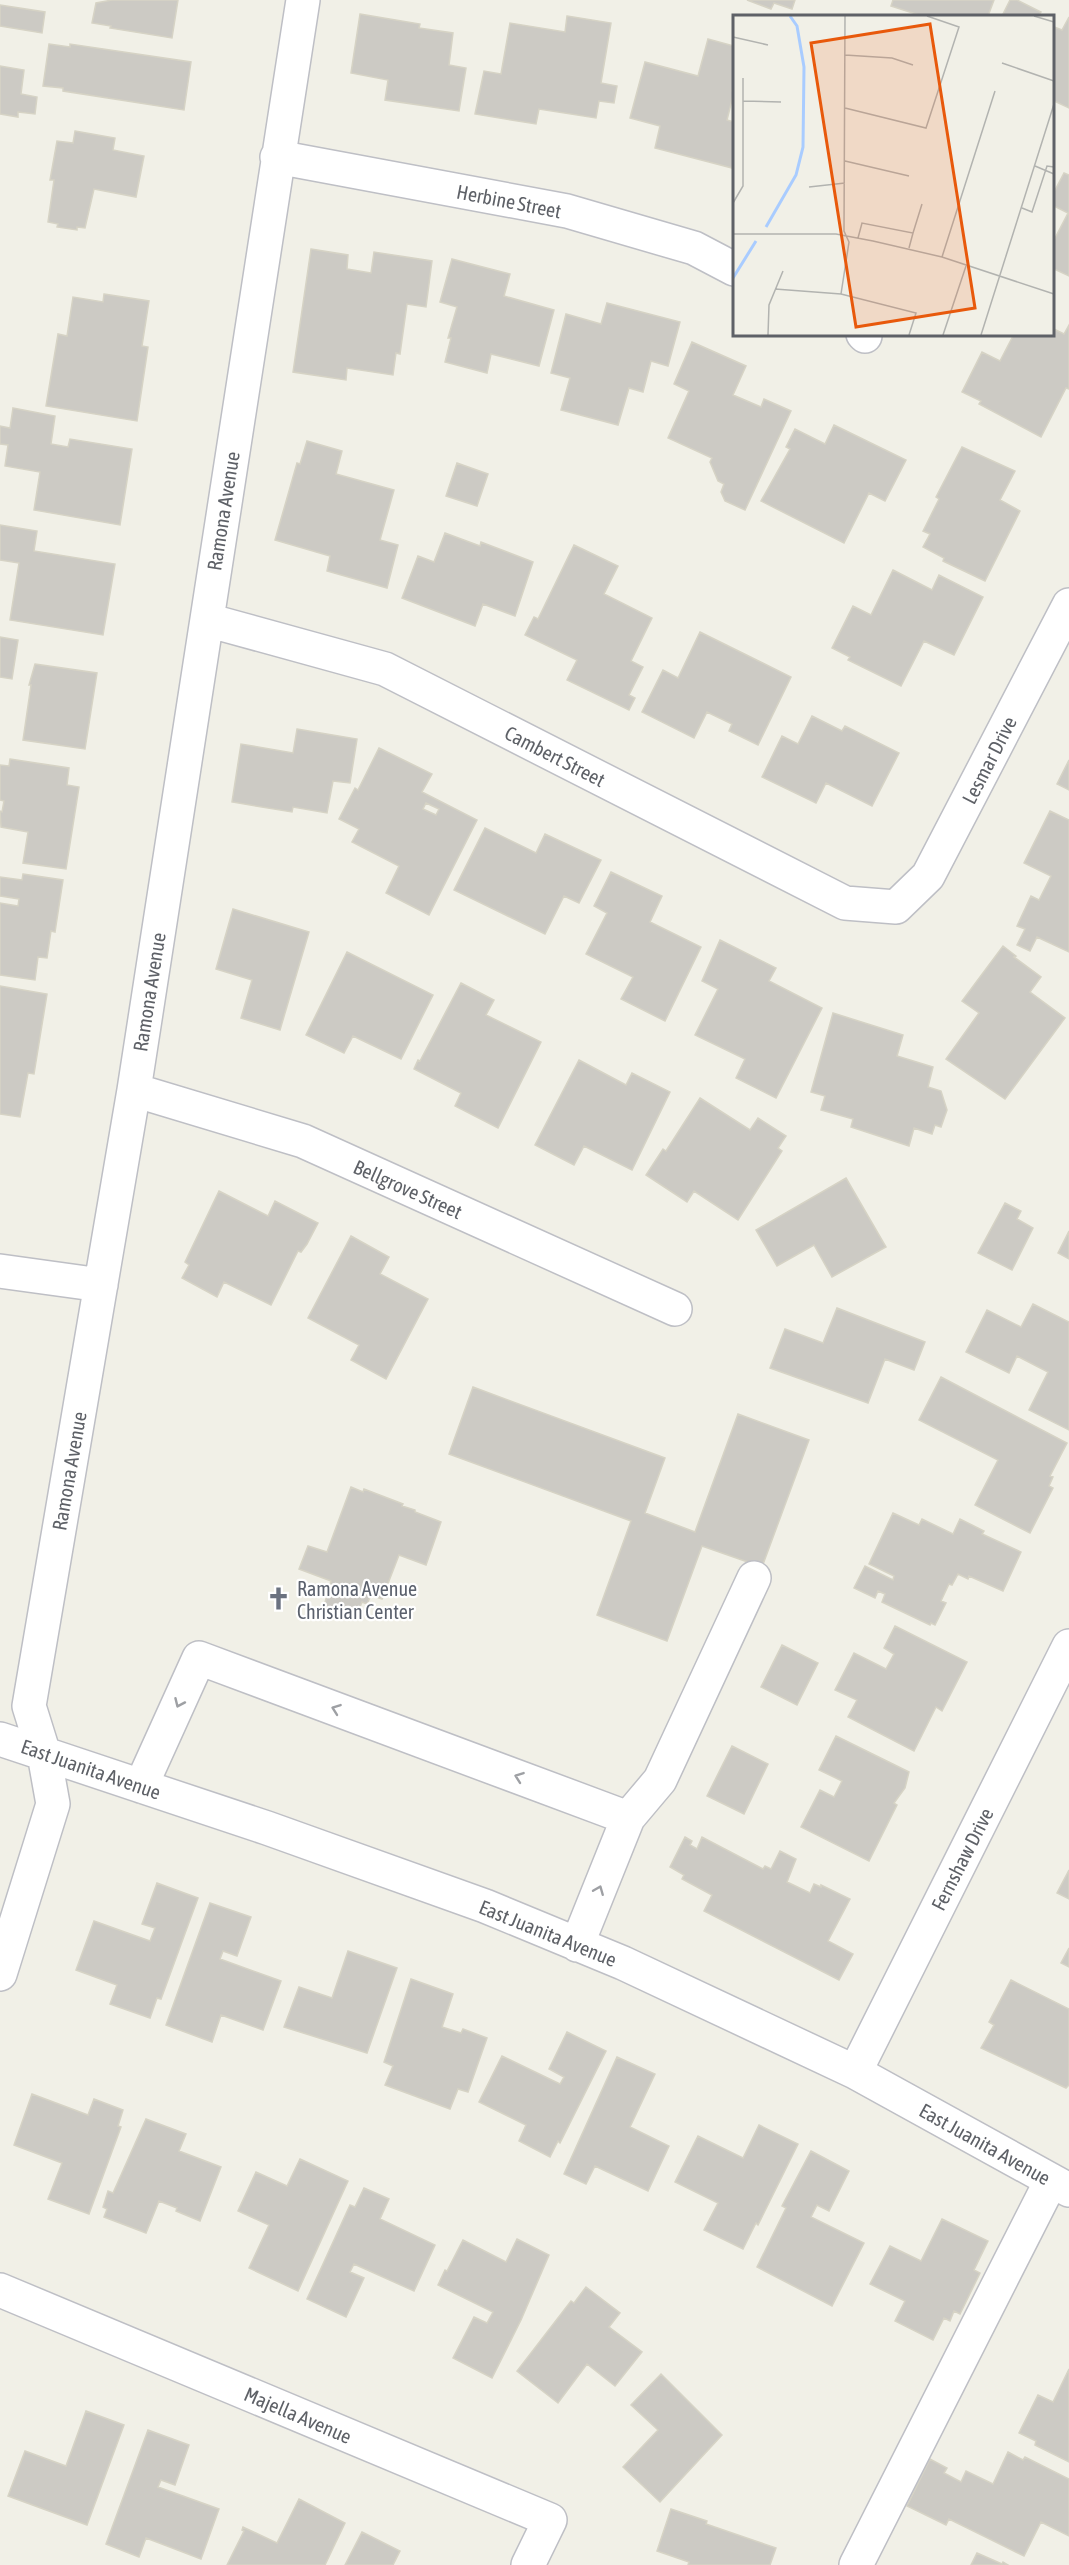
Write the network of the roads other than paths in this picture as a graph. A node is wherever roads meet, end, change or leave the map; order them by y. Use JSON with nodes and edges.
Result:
{"nodes":[{"id":1,"x":303,"y":0,"type":"edge"},
{"id":2,"x":277,"y":157,"type":"junction"},
{"id":3,"x":733,"y":268,"type":"edge"},
{"id":4,"x":1069,"y":605,"type":"edge"},
{"id":5,"x":207,"y":620,"type":"junction"},
{"id":6,"x":896,"y":907,"type":"joint"},
{"id":7,"x":134,"y":1090,"type":"junction"},
{"id":8,"x":0,"y":1271,"type":"edge"},
{"id":9,"x":101,"y":1285,"type":"junction"},
{"id":10,"x":675,"y":1310,"type":"dead end"},
{"id":11,"x":754,"y":1578,"type":"dead end"},
{"id":12,"x":1069,"y":1646,"type":"edge"},
{"id":13,"x":0,"y":1738,"type":"edge"},
{"id":14,"x":44,"y":1754,"type":"junction"},
{"id":15,"x":141,"y":1786,"type":"junction"},
{"id":16,"x":628,"y":1818,"type":"junction"},
{"id":17,"x":577,"y":1945,"type":"junction"},
{"id":18,"x":0,"y":1974,"type":"edge"},
{"id":19,"x":855,"y":2072,"type":"junction"},
{"id":20,"x":1060,"y":2186,"type":"edge"},
{"id":21,"x":0,"y":2290,"type":"edge"},
{"id":22,"x":528,"y":2565,"type":"edge"},
{"id":23,"x":856,"y":2565,"type":"edge"}],
"edges":[{"from":1,"to":2,"type":"street","name":"Ramona Avenue"},
{"from":2,"to":3,"type":"street","name":"Herbine Street"},
{"from":2,"to":5,"type":"street","name":"Ramona Avenue"},
{"from":4,"to":6,"type":"street","name":"Lesmar Drive"},
{"from":5,"to":6,"type":"street","name":"Cambert Street"},
{"from":5,"to":7,"type":"street","name":"Ramona Avenue"},
{"from":7,"to":9,"type":"street","name":"Ramona Avenue"},
{"from":7,"to":10,"type":"street","name":"Bellgrove Street"},
{"from":8,"to":9,"type":"street"},
{"from":9,"to":14,"type":"street","name":"Ramona Avenue"},
{"from":11,"to":16,"type":"street"},
{"from":12,"to":19,"type":"street","name":"Fernshaw Drive"},
{"from":13,"to":14,"type":"street","name":"East Juanita Avenue"},
{"from":14,"to":15,"type":"street","name":"East Juanita Avenue"},
{"from":14,"to":18,"type":"street","name":"Ramona Avenue"},
{"from":16,"to":15,"type":"street","one_way":true},
{"from":15,"to":17,"type":"street","name":"East Juanita Avenue"},
{"from":17,"to":16,"type":"street","one_way":true},
{"from":17,"to":19,"type":"street","name":"East Juanita Avenue"},
{"from":19,"to":20,"type":"street","name":"East Juanita Avenue"},
{"from":20,"to":23,"type":"street"},
{"from":21,"to":22,"type":"street","name":"Majella Avenue"}]}
